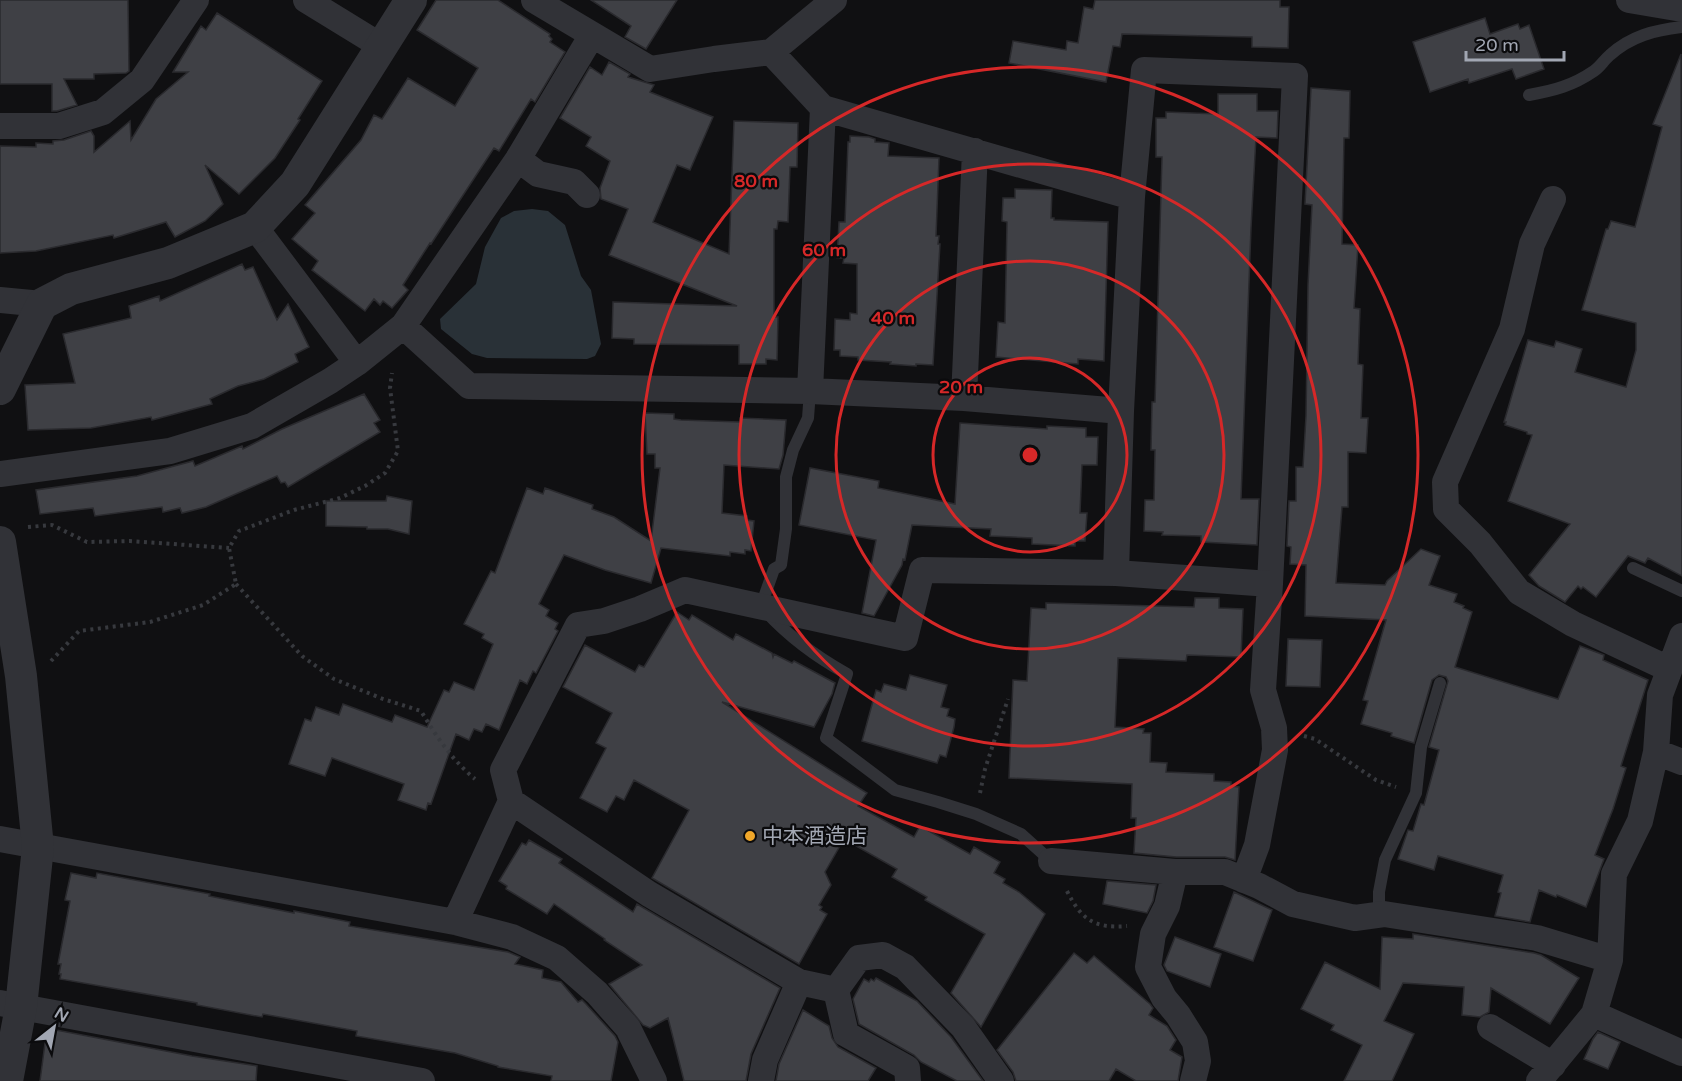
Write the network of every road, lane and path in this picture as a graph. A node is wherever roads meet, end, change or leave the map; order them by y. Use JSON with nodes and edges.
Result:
{"nodes":[{"id":1,"x":196,"y":0,"type":"edge"},
{"id":2,"x":306,"y":0,"type":"edge"},
{"id":3,"x":411,"y":0,"type":"edge"},
{"id":4,"x":534,"y":0,"type":"edge"},
{"id":5,"x":834,"y":0,"type":"edge"},
{"id":6,"x":1629,"y":0,"type":"edge"},
{"id":7,"x":1682,"y":9,"type":"edge"},
{"id":8,"x":1682,"y":27,"type":"edge"},
{"id":9,"x":592,"y":35,"type":"junction"},
{"id":10,"x":381,"y":46,"type":"junction"},
{"id":11,"x":771,"y":52,"type":"junction"},
{"id":12,"x":1529,"y":95,"type":"dead end"},
{"id":13,"x":823,"y":108,"type":"junction"},
{"id":14,"x":0,"y":126,"type":"edge"},
{"id":15,"x":975,"y":151,"type":"junction"},
{"id":16,"x":518,"y":159,"type":"junction"},
{"id":17,"x":587,"y":195,"type":"dead end"},
{"id":18,"x":1132,"y":197,"type":"junction"},
{"id":19,"x":1553,"y":199,"type":"dead end"},
{"id":20,"x":255,"y":227,"type":"junction"},
{"id":21,"x":0,"y":300,"type":"edge"},
{"id":22,"x":42,"y":304,"type":"junction"},
{"id":23,"x":397,"y":331,"type":"junction"},
{"id":24,"x":357,"y":363,"type":"junction"},
{"id":25,"x":0,"y":389,"type":"edge"},
{"id":26,"x":810,"y":391,"type":"junction"},
{"id":27,"x":964,"y":398,"type":"junction"},
{"id":28,"x":1121,"y":411,"type":"junction"},
{"id":29,"x":0,"y":474,"type":"edge"},
{"id":30,"x":10,"y":535,"type":"edge"},
{"id":31,"x":229,"y":548,"type":"junction"},
{"id":32,"x":1633,"y":568,"type":"dead end"},
{"id":33,"x":1116,"y":573,"type":"junction"},
{"id":34,"x":236,"y":584,"type":"junction"},
{"id":35,"x":1270,"y":584,"type":"junction"},
{"id":36,"x":1682,"y":591,"type":"edge"},
{"id":37,"x":760,"y":606,"type":"junction"},
{"id":38,"x":1682,"y":636,"type":"edge"},
{"id":39,"x":1669,"y":669,"type":"junction"},
{"id":40,"x":21,"y":676,"type":"junction"},
{"id":41,"x":1440,"y":682,"type":"dead end"},
{"id":42,"x":1008,"y":699,"type":"dead end"},
{"id":43,"x":1274,"y":728,"type":"junction"},
{"id":44,"x":1656,"y":752,"type":"junction"},
{"id":45,"x":1682,"y":762,"type":"edge"},
{"id":46,"x":1416,"y":793,"type":"junction"},
{"id":47,"x":510,"y":804,"type":"junction"},
{"id":48,"x":976,"y":814,"type":"junction"},
{"id":49,"x":0,"y":839,"type":"edge"},
{"id":50,"x":38,"y":846,"type":"junction"},
{"id":51,"x":1051,"y":861,"type":"junction"},
{"id":52,"x":1175,"y":872,"type":"junction"},
{"id":53,"x":1244,"y":880,"type":"junction"},
{"id":54,"x":1379,"y":915,"type":"junction"},
{"id":55,"x":455,"y":922,"type":"junction"},
{"id":56,"x":1153,"y":934,"type":"junction"},
{"id":57,"x":1610,"y":960,"type":"junction"},
{"id":58,"x":799,"y":982,"type":"junction"},
{"id":59,"x":836,"y":990,"type":"junction"},
{"id":60,"x":11,"y":1005,"type":"edge"},
{"id":61,"x":1594,"y":1014,"type":"junction"},
{"id":62,"x":1490,"y":1027,"type":"dead end"},
{"id":63,"x":1682,"y":1053,"type":"edge"},
{"id":64,"x":1546,"y":1073,"type":"edge"},
{"id":65,"x":7,"y":1081,"type":"edge"},
{"id":66,"x":422,"y":1081,"type":"edge"},
{"id":67,"x":654,"y":1081,"type":"edge"},
{"id":68,"x":761,"y":1081,"type":"edge"},
{"id":69,"x":909,"y":1081,"type":"edge"},
{"id":70,"x":1001,"y":1081,"type":"edge"},
{"id":71,"x":1193,"y":1081,"type":"edge"}],
"edges":[{"from":1,"to":14,"type":"street"},
{"from":2,"to":10,"type":"street"},
{"from":3,"to":10,"type":"street"},
{"from":4,"to":9,"type":"street"},
{"from":5,"to":11,"type":"street"},
{"from":6,"to":7,"type":"street"},
{"from":8,"to":12,"type":"lane"},
{"from":9,"to":11,"type":"street"},
{"from":9,"to":16,"type":"street"},
{"from":10,"to":20,"type":"street"},
{"from":11,"to":13,"type":"street"},
{"from":13,"to":15,"type":"street"},
{"from":13,"to":26,"type":"street"},
{"from":15,"to":18,"type":"street"},
{"from":15,"to":27,"type":"street"},
{"from":16,"to":17,"type":"street"},
{"from":16,"to":23,"type":"street"},
{"from":18,"to":28,"type":"street"},
{"from":18,"to":35,"type":"street"},
{"from":19,"to":39,"type":"street"},
{"from":20,"to":22,"type":"street"},
{"from":20,"to":24,"type":"street"},
{"from":21,"to":22,"type":"street"},
{"from":22,"to":25,"type":"street"},
{"from":23,"to":24,"type":"street"},
{"from":23,"to":26,"type":"street"},
{"from":23,"to":31,"type":"path"},
{"from":24,"to":29,"type":"street"},
{"from":26,"to":27,"type":"street"},
{"from":26,"to":37,"type":"lane"},
{"from":27,"to":28,"type":"street"},
{"from":28,"to":33,"type":"street"},
{"from":30,"to":31,"type":"path"},
{"from":30,"to":40,"type":"street"},
{"from":31,"to":34,"type":"path"},
{"from":32,"to":36,"type":"lane"},
{"from":33,"to":35,"type":"street"},
{"from":33,"to":37,"type":"street"},
{"from":34,"to":40,"type":"path"},
{"from":34,"to":47,"type":"path"},
{"from":35,"to":43,"type":"street"},
{"from":37,"to":47,"type":"street"},
{"from":37,"to":48,"type":"lane"},
{"from":38,"to":39,"type":"street"},
{"from":39,"to":44,"type":"street"},
{"from":40,"to":50,"type":"street"},
{"from":41,"to":46,"type":"lane"},
{"from":42,"to":48,"type":"path"},
{"from":43,"to":46,"type":"path"},
{"from":43,"to":53,"type":"street"},
{"from":44,"to":45,"type":"street"},
{"from":44,"to":57,"type":"street"},
{"from":46,"to":54,"type":"lane"},
{"from":47,"to":55,"type":"street"},
{"from":47,"to":58,"type":"street"},
{"from":48,"to":51,"type":"lane"},
{"from":49,"to":50,"type":"street"},
{"from":50,"to":55,"type":"street"},
{"from":50,"to":60,"type":"street"},
{"from":51,"to":52,"type":"street"},
{"from":51,"to":56,"type":"path"},
{"from":52,"to":53,"type":"street"},
{"from":52,"to":56,"type":"street"},
{"from":53,"to":54,"type":"street"},
{"from":54,"to":57,"type":"street"},
{"from":55,"to":67,"type":"street"},
{"from":56,"to":71,"type":"street"},
{"from":57,"to":61,"type":"street"},
{"from":58,"to":59,"type":"street"},
{"from":58,"to":68,"type":"street"},
{"from":59,"to":69,"type":"street"},
{"from":59,"to":70,"type":"street"},
{"from":60,"to":65,"type":"street"},
{"from":60,"to":66,"type":"street"},
{"from":61,"to":63,"type":"street"},
{"from":61,"to":64,"type":"street"},
{"from":62,"to":64,"type":"street"}]}
